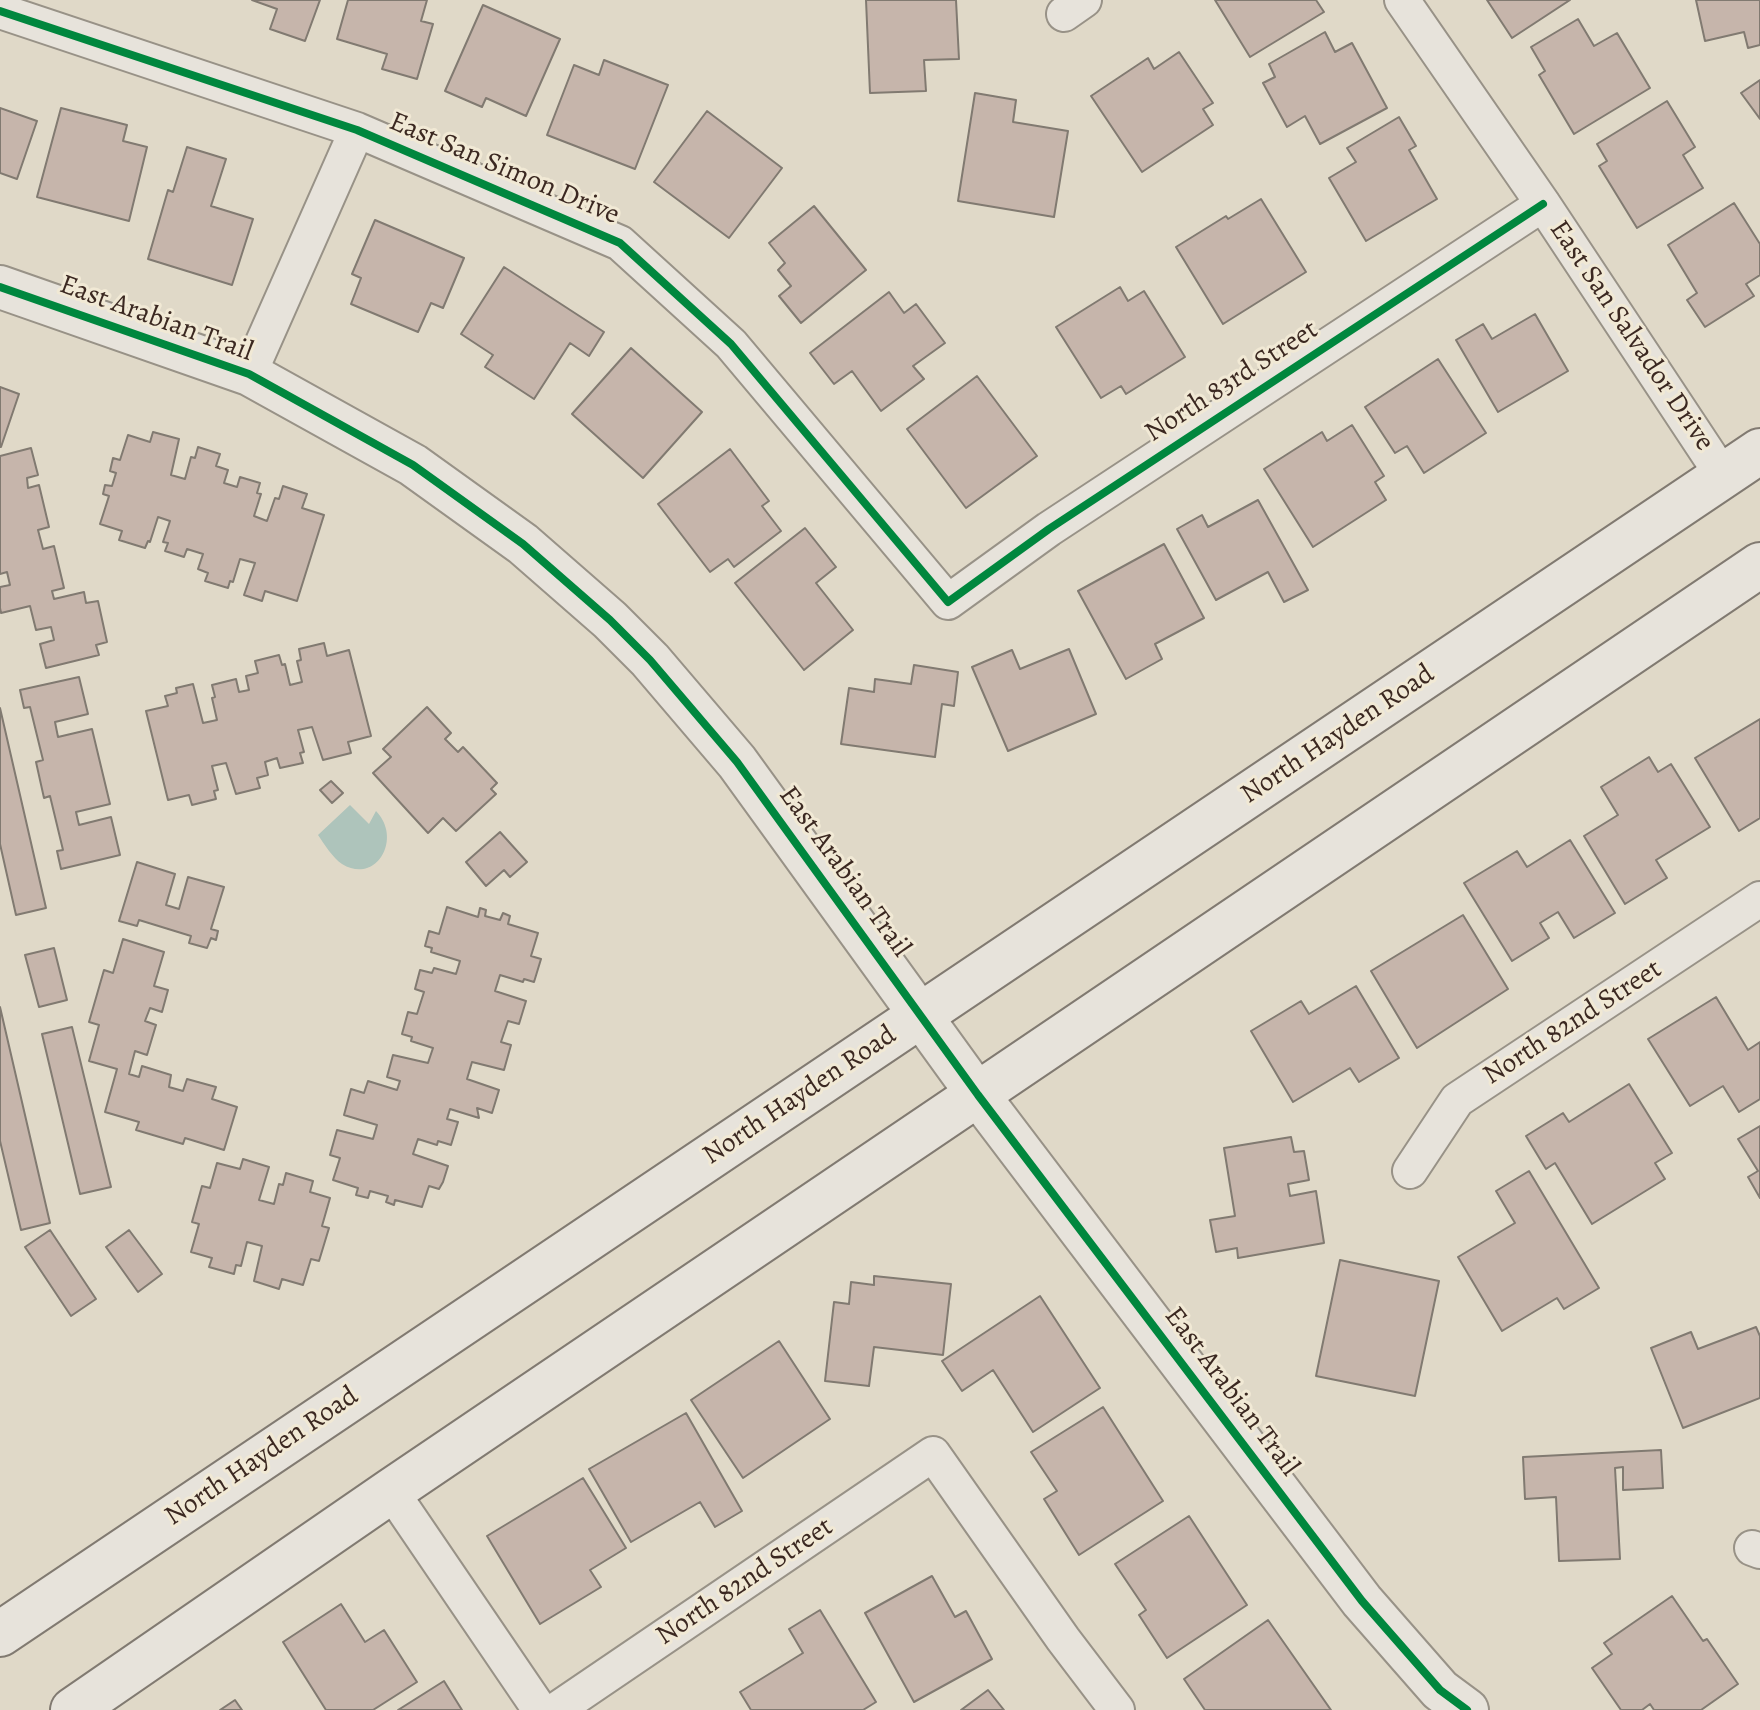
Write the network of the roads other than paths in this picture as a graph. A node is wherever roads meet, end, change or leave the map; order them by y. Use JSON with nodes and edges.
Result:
{"nodes":[{"id":1,"x":1402,"y":0,"type":"edge"},
{"id":2,"x":0,"y":11,"type":"edge"},
{"id":3,"x":357,"y":130,"type":"junction"},
{"id":4,"x":1543,"y":204,"type":"junction"},
{"id":5,"x":0,"y":287,"type":"edge"},
{"id":6,"x":249,"y":374,"type":"junction"},
{"id":7,"x":1760,"y":451,"type":"edge"},
{"id":8,"x":1723,"y":476,"type":"junction"},
{"id":9,"x":1760,"y":565,"type":"edge"},
{"id":10,"x":948,"y":602,"type":"joint"},
{"id":11,"x":1760,"y":899,"type":"edge"},
{"id":12,"x":921,"y":1015,"type":"junction"},
{"id":13,"x":978,"y":1095,"type":"junction"},
{"id":14,"x":1410,"y":1171,"type":"dead end"},
{"id":15,"x":391,"y":1491,"type":"junction"},
{"id":16,"x":0,"y":1634,"type":"edge"},
{"id":17,"x":73,"y":1710,"type":"edge"},
{"id":18,"x":540,"y":1710,"type":"edge"},
{"id":19,"x":556,"y":1710,"type":"edge"},
{"id":20,"x":1117,"y":1710,"type":"edge"},
{"id":21,"x":1467,"y":1710,"type":"edge"}],
"edges":[{"from":1,"to":4,"type":"street","name":"East San Salvador Drive"},
{"from":2,"to":3,"type":"street","name":"East San Simon Drive"},
{"from":3,"to":6,"type":"street"},
{"from":3,"to":10,"type":"street","name":"East San Simon Drive"},
{"from":4,"to":8,"type":"street","name":"East San Salvador Drive"},
{"from":4,"to":10,"type":"street","name":"North 83rd Street"},
{"from":5,"to":6,"type":"street","name":"East Arabian Trail"},
{"from":6,"to":12,"type":"street","name":"East Arabian Trail"},
{"from":7,"to":8,"type":"main road","name":"North Hayden Road"},
{"from":8,"to":12,"type":"main road","name":"North Hayden Road"},
{"from":9,"to":13,"type":"main road"},
{"from":11,"to":14,"type":"street","name":"North 82nd Street"},
{"from":12,"to":13,"type":"street","name":"East Arabian Trail"},
{"from":12,"to":16,"type":"main road","name":"North Hayden Road"},
{"from":13,"to":15,"type":"main road"},
{"from":13,"to":21,"type":"street","name":"East Arabian Trail"},
{"from":15,"to":17,"type":"main road"},
{"from":15,"to":18,"type":"street"},
{"from":19,"to":20,"type":"street","name":"North 82nd Street"}]}
